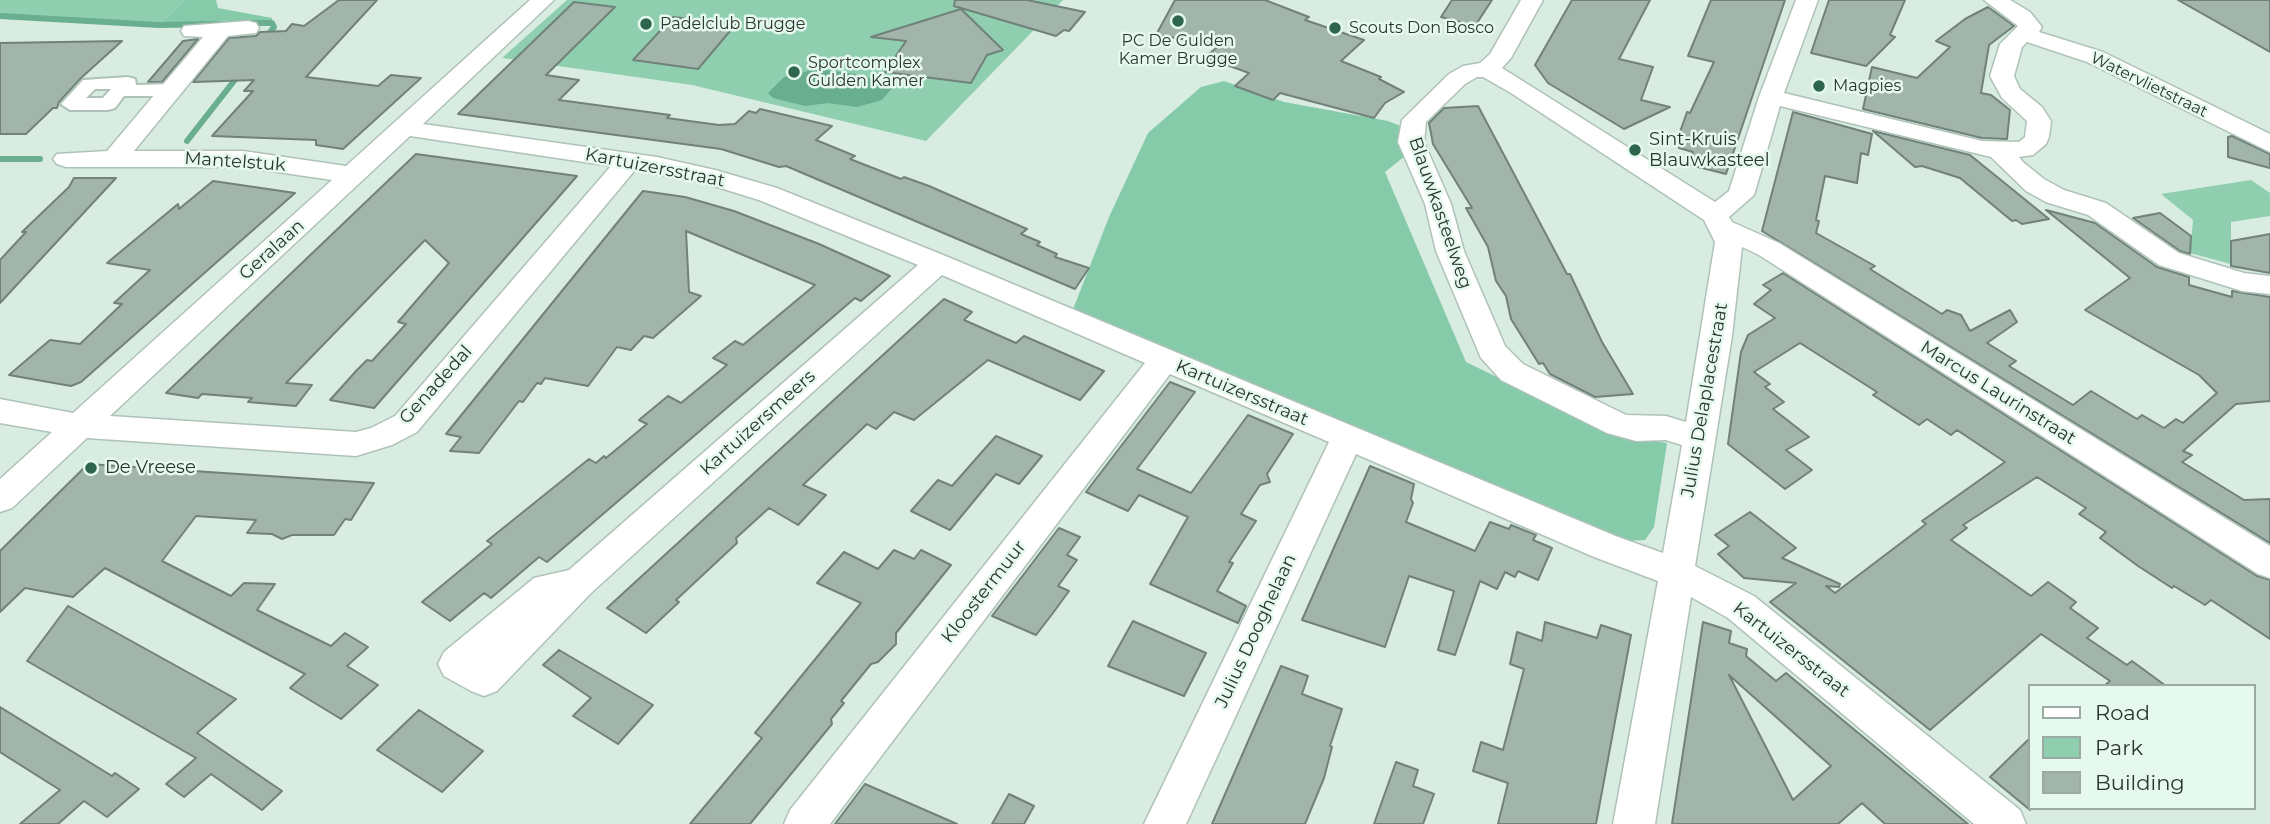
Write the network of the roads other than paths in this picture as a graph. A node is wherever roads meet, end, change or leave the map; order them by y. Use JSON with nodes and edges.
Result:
{"nodes":[{"id":1,"x":543,"y":0,"type":"edge"},
{"id":2,"x":1532,"y":0,"type":"edge"},
{"id":3,"x":1807,"y":0,"type":"edge"},
{"id":4,"x":1995,"y":0,"type":"edge"},
{"id":5,"x":248,"y":28,"type":"dead end"},
{"id":6,"x":222,"y":29,"type":"junction"},
{"id":7,"x":192,"y":31,"type":"dead end"},
{"id":8,"x":2024,"y":34,"type":"junction"},
{"id":9,"x":1487,"y":69,"type":"junction"},
{"id":10,"x":172,"y":90,"type":"junction"},
{"id":11,"x":119,"y":92,"type":"dead end"},
{"id":12,"x":1770,"y":97,"type":"junction"},
{"id":13,"x":403,"y":128,"type":"junction"},
{"id":14,"x":2270,"y":144,"type":"edge"},
{"id":15,"x":2000,"y":152,"type":"junction"},
{"id":16,"x":115,"y":158,"type":"junction"},
{"id":17,"x":66,"y":159,"type":"dead end"},
{"id":18,"x":629,"y":161,"type":"junction"},
{"id":19,"x":354,"y":175,"type":"junction"},
{"id":20,"x":1720,"y":221,"type":"junction"},
{"id":21,"x":939,"y":262,"type":"junction"},
{"id":22,"x":2270,"y":285,"type":"edge"},
{"id":23,"x":1164,"y":360,"type":"junction"},
{"id":24,"x":0,"y":411,"type":"edge"},
{"id":25,"x":80,"y":426,"type":"junction"},
{"id":26,"x":1347,"y":438,"type":"junction"},
{"id":27,"x":1699,"y":438,"type":"junction"},
{"id":28,"x":0,"y":499,"type":"edge"},
{"id":29,"x":2270,"y":564,"type":"edge"},
{"id":30,"x":1676,"y":573,"type":"junction"},
{"id":31,"x":578,"y":583,"type":"dead end"},
{"id":32,"x":805,"y":824,"type":"edge"},
{"id":33,"x":1165,"y":824,"type":"edge"},
{"id":34,"x":1634,"y":824,"type":"edge"},
{"id":35,"x":2005,"y":824,"type":"edge"}],
"edges":[{"from":1,"to":13,"type":"street","name":"Geralaan"},
{"from":2,"to":9,"type":"street"},
{"from":3,"to":12,"type":"street"},
{"from":4,"to":8,"type":"street"},
{"from":5,"to":6,"type":"street"},
{"from":6,"to":7,"type":"street"},
{"from":6,"to":10,"type":"street"},
{"from":8,"to":14,"type":"street","name":"Watervlietstraat"},
{"from":8,"to":15,"type":"street"},
{"from":9,"to":20,"type":"street"},
{"from":9,"to":27,"type":"street","name":"Blauwkasteelweg"},
{"from":10,"to":11,"type":"street"},
{"from":10,"to":16,"type":"street"},
{"from":12,"to":15,"type":"street"},
{"from":12,"to":20,"type":"street"},
{"from":13,"to":18,"type":"street","name":"Kartuizersstraat"},
{"from":13,"to":19,"type":"street","name":"Geralaan"},
{"from":15,"to":22,"type":"street"},
{"from":16,"to":17,"type":"street","name":"Mantelstuk"},
{"from":16,"to":19,"type":"street","name":"Mantelstuk"},
{"from":18,"to":21,"type":"street","name":"Kartuizersstraat"},
{"from":18,"to":25,"type":"street","name":"Genadedal"},
{"from":19,"to":25,"type":"street","name":"Geralaan"},
{"from":20,"to":27,"type":"street","name":"Julius Delaplacestraat"},
{"from":20,"to":29,"type":"street","name":"Marcus Laurinstraat"},
{"from":21,"to":23,"type":"street","name":"Kartuizersstraat"},
{"from":21,"to":31,"type":"street","name":"Kartuizersmeers"},
{"from":23,"to":26,"type":"street","name":"Kartuizersstraat"},
{"from":23,"to":32,"type":"street","name":"Kloostermuur"},
{"from":24,"to":25,"type":"street","name":"Genadedal"},
{"from":25,"to":28,"type":"street","name":"Geralaan"},
{"from":26,"to":30,"type":"street","name":"Kartuizersstraat"},
{"from":26,"to":33,"type":"street","name":"Julius Dooghelaan"},
{"from":27,"to":30,"type":"street","name":"Julius Delaplacestraat"},
{"from":30,"to":34,"type":"street","name":"Julius Delaplacestraat"},
{"from":30,"to":35,"type":"street","name":"Kartuizersstraat"}]}
